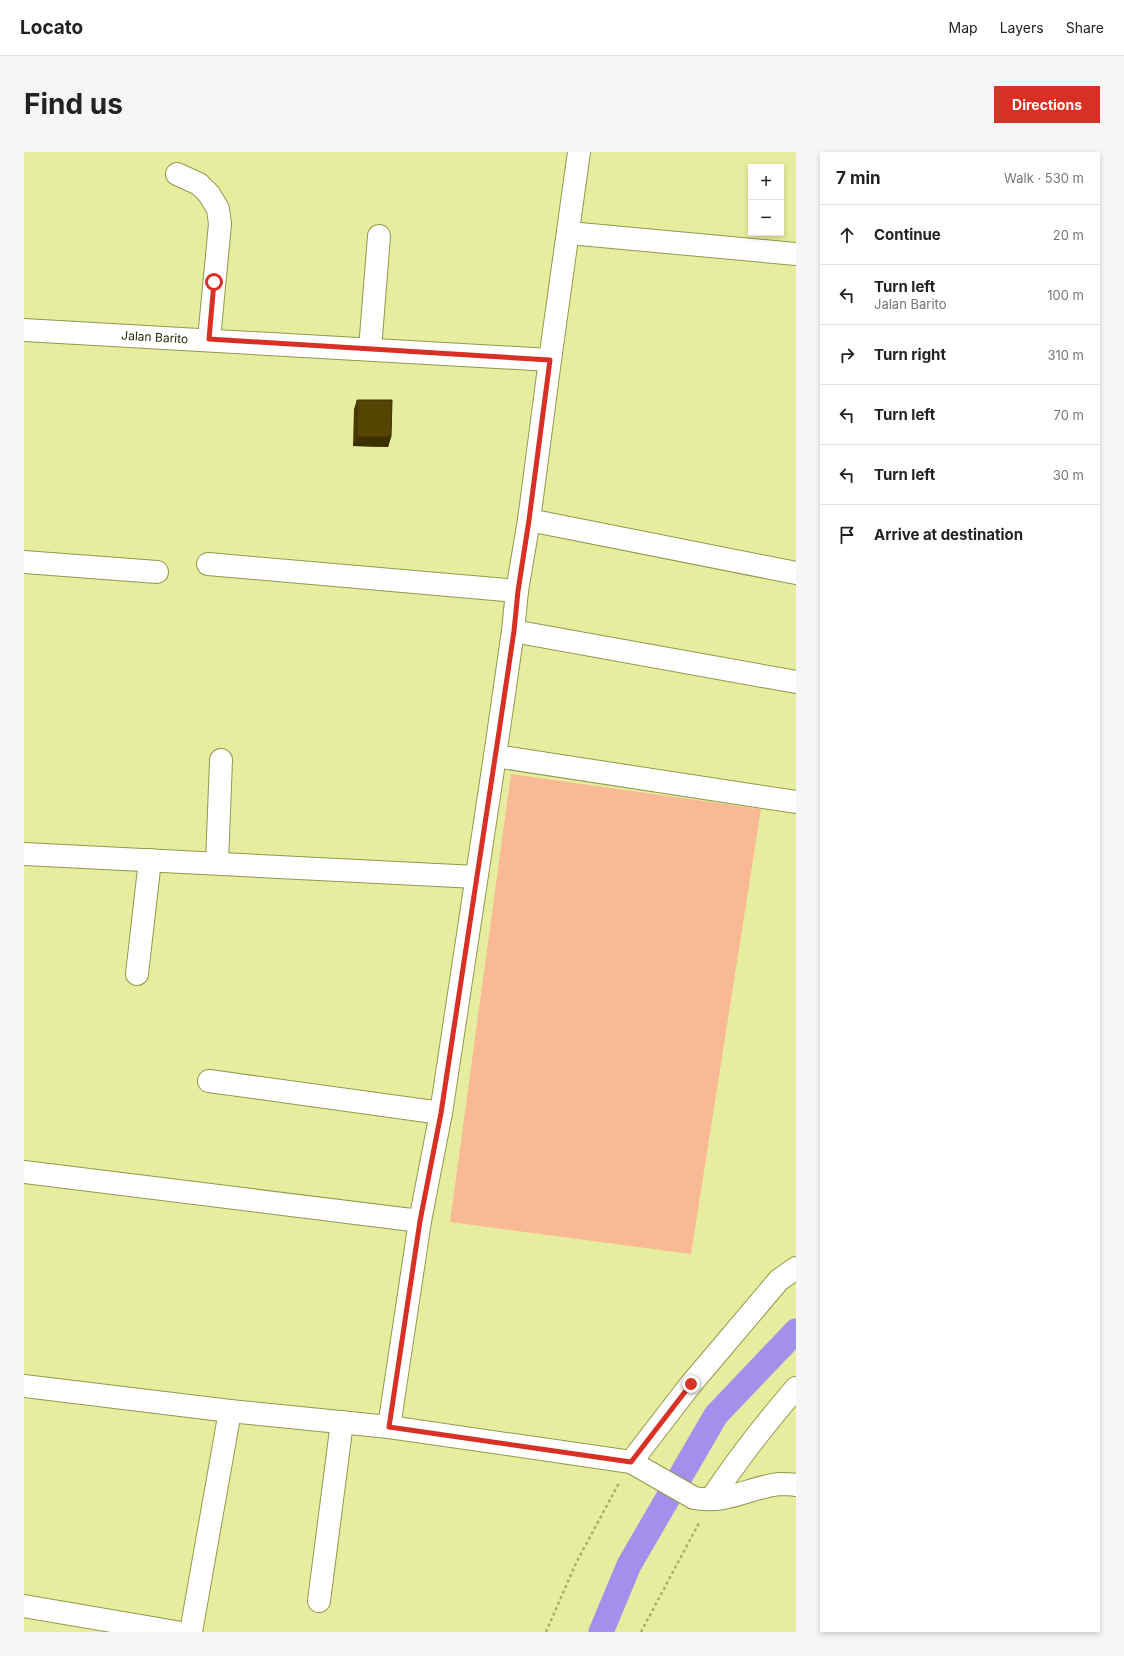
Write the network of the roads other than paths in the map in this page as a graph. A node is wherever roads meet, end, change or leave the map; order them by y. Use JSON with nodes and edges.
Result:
{"nodes":[{"id":1,"x":579,"y":152,"type":"edge"},
{"id":2,"x":177,"y":174,"type":"dead end"},
{"id":3,"x":569,"y":233,"type":"junction"},
{"id":4,"x":379,"y":236,"type":"dead end"},
{"id":5,"x":796,"y":254,"type":"edge"},
{"id":6,"x":24,"y":330,"type":"edge"},
{"id":7,"x":209,"y":339,"type":"junction"},
{"id":8,"x":370,"y":349,"type":"junction"},
{"id":9,"x":550,"y":360,"type":"junction"},
{"id":10,"x":529,"y":520,"type":"junction"},
{"id":11,"x":24,"y":562,"type":"edge"},
{"id":12,"x":208,"y":564,"type":"dead end"},
{"id":13,"x":157,"y":572,"type":"dead end"},
{"id":14,"x":796,"y":573,"type":"edge"},
{"id":15,"x":518,"y":591,"type":"junction"},
{"id":16,"x":514,"y":631,"type":"junction"},
{"id":17,"x":796,"y":682,"type":"edge"},
{"id":18,"x":495,"y":756,"type":"junction"},
{"id":19,"x":221,"y":760,"type":"dead end"},
{"id":20,"x":796,"y":802,"type":"edge"},
{"id":21,"x":24,"y":854,"type":"edge"},
{"id":22,"x":150,"y":860,"type":"junction"},
{"id":23,"x":217,"y":863,"type":"junction"},
{"id":24,"x":476,"y":877,"type":"junction"},
{"id":25,"x":137,"y":974,"type":"dead end"},
{"id":26,"x":209,"y":1081,"type":"dead end"},
{"id":27,"x":441,"y":1113,"type":"junction"},
{"id":28,"x":24,"y":1172,"type":"edge"},
{"id":29,"x":420,"y":1221,"type":"junction"},
{"id":30,"x":796,"y":1268,"type":"edge"},
{"id":31,"x":24,"y":1386,"type":"edge"},
{"id":32,"x":796,"y":1388,"type":"edge"},
{"id":33,"x":230,"y":1411,"type":"junction"},
{"id":34,"x":342,"y":1422,"type":"junction"},
{"id":35,"x":389,"y":1427,"type":"junction"},
{"id":36,"x":639,"y":1466,"type":"junction"},
{"id":37,"x":796,"y":1485,"type":"edge"},
{"id":38,"x":703,"y":1499,"type":"junction"},
{"id":39,"x":319,"y":1601,"type":"dead end"},
{"id":40,"x":24,"y":1606,"type":"edge"},
{"id":41,"x":176,"y":1632,"type":"edge"},
{"id":42,"x":191,"y":1632,"type":"edge"}],
"edges":[{"from":1,"to":3,"type":"street"},
{"from":2,"to":7,"type":"street"},
{"from":3,"to":5,"type":"street"},
{"from":3,"to":9,"type":"street"},
{"from":4,"to":8,"type":"street"},
{"from":6,"to":7,"type":"street","name":"Jalan Barito"},
{"from":7,"to":8,"type":"street","name":"Jalan Barito"},
{"from":8,"to":9,"type":"street","name":"Jalan Barito"},
{"from":9,"to":10,"type":"street"},
{"from":10,"to":14,"type":"street"},
{"from":10,"to":15,"type":"street"},
{"from":11,"to":13,"type":"street"},
{"from":12,"to":15,"type":"street"},
{"from":15,"to":16,"type":"street"},
{"from":16,"to":17,"type":"street"},
{"from":16,"to":18,"type":"street"},
{"from":18,"to":20,"type":"street"},
{"from":18,"to":24,"type":"street"},
{"from":19,"to":23,"type":"street"},
{"from":21,"to":22,"type":"street"},
{"from":22,"to":23,"type":"street"},
{"from":22,"to":25,"type":"street"},
{"from":23,"to":24,"type":"street"},
{"from":24,"to":27,"type":"street"},
{"from":26,"to":27,"type":"street"},
{"from":27,"to":29,"type":"street"},
{"from":28,"to":29,"type":"street"},
{"from":29,"to":35,"type":"street"},
{"from":30,"to":36,"type":"street"},
{"from":31,"to":33,"type":"street"},
{"from":32,"to":38,"type":"street"},
{"from":33,"to":34,"type":"street"},
{"from":33,"to":42,"type":"street"},
{"from":34,"to":35,"type":"street"},
{"from":34,"to":39,"type":"street"},
{"from":35,"to":36,"type":"street"},
{"from":36,"to":38,"type":"street"},
{"from":37,"to":38,"type":"street"},
{"from":40,"to":41,"type":"street"}]}
